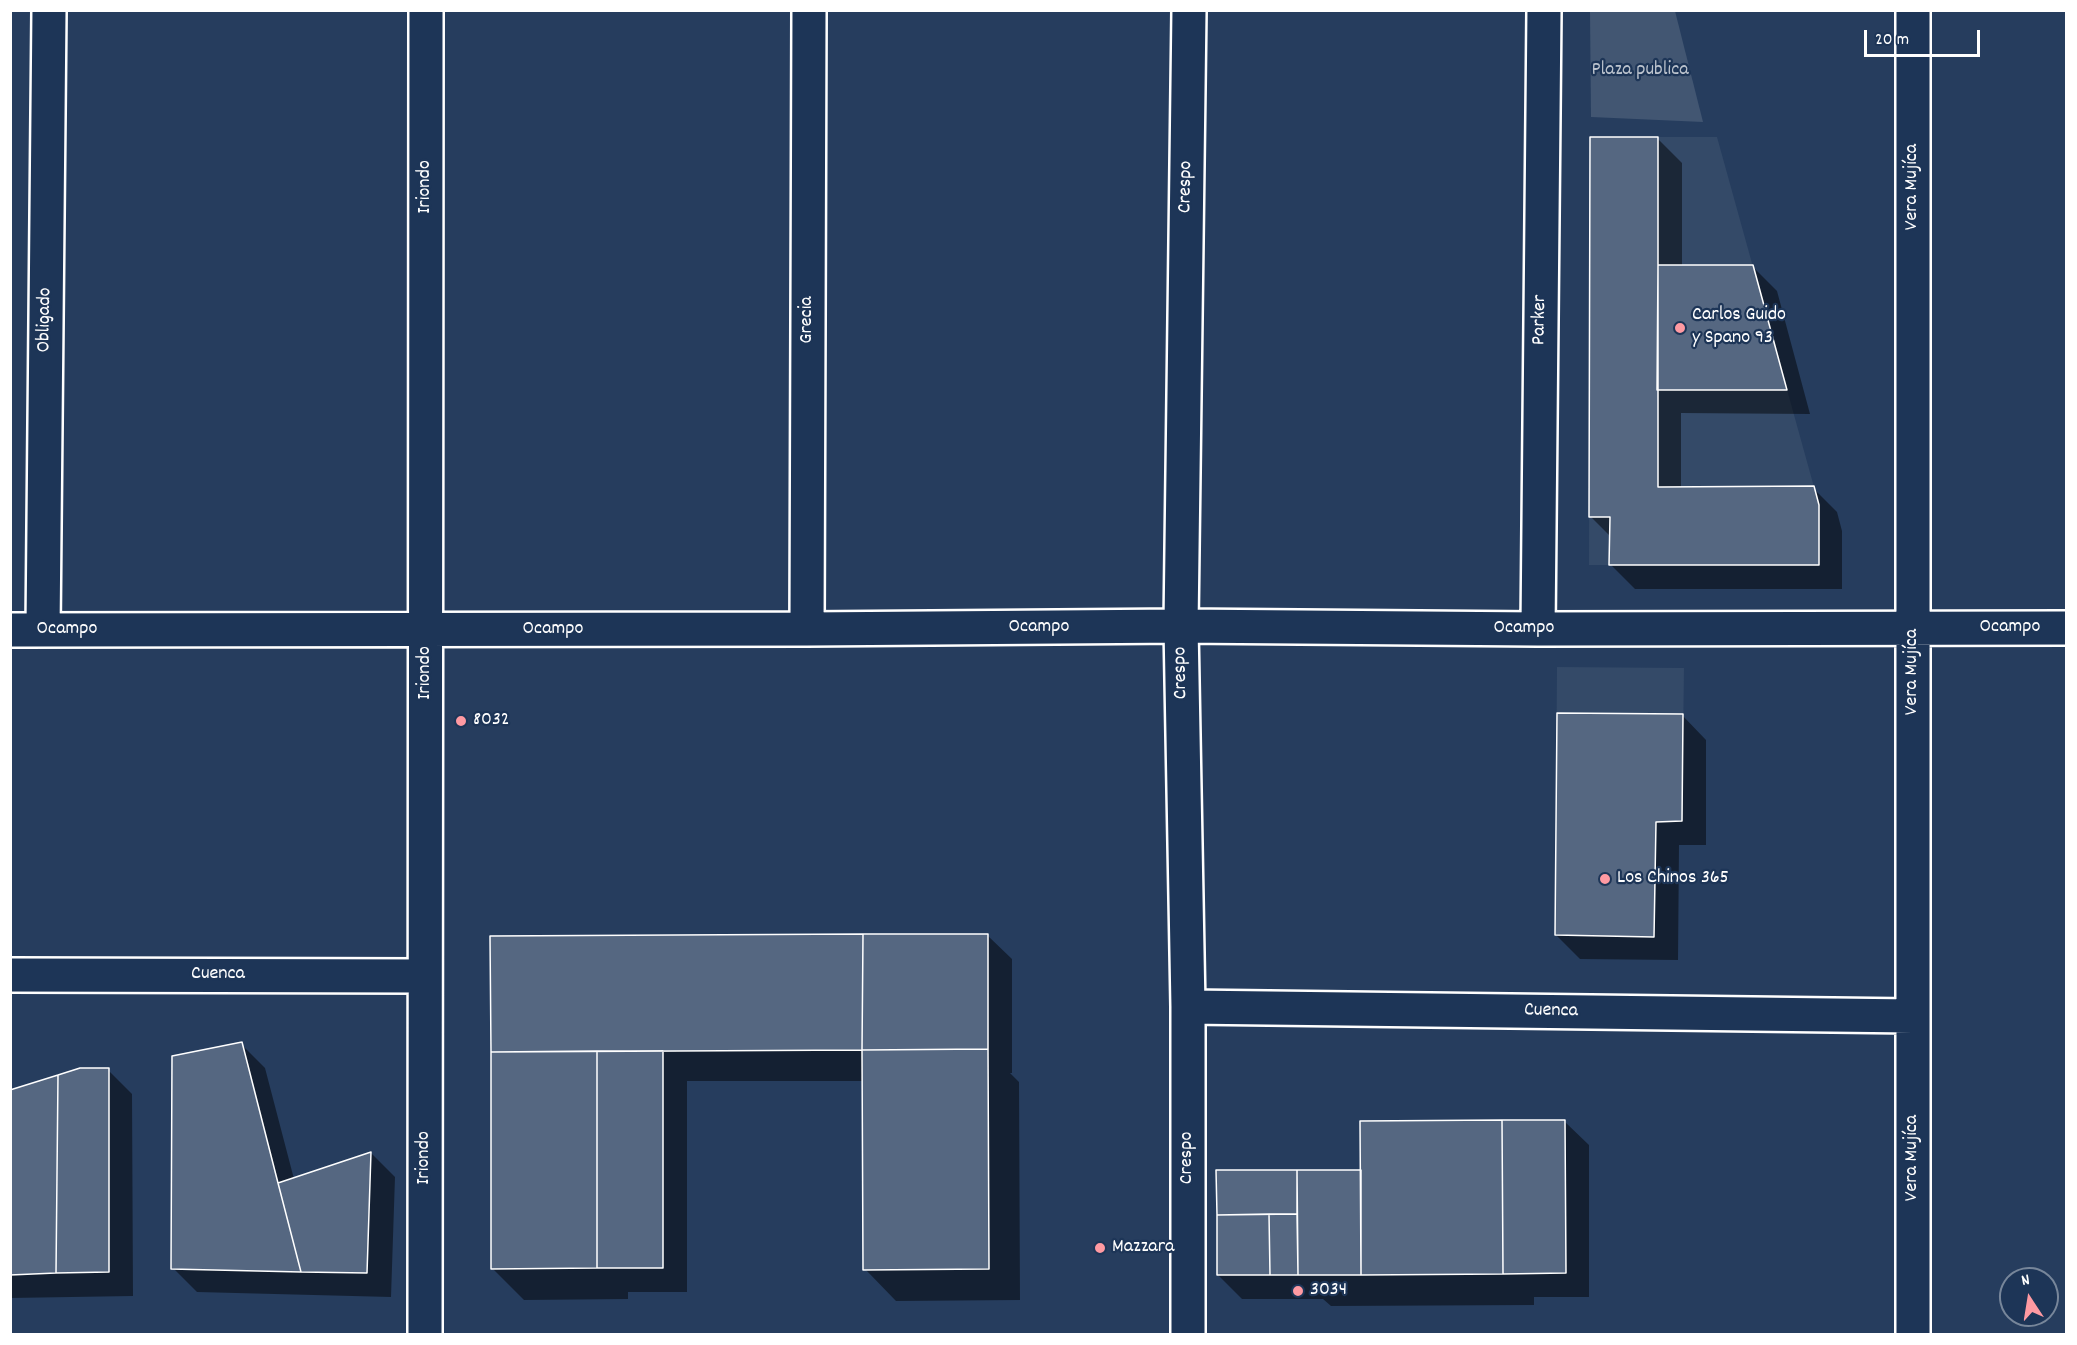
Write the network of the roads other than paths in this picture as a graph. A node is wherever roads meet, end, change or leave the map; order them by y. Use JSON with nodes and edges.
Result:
{"nodes":[{"id":1,"x":49,"y":10,"type":"edge"},
{"id":2,"x":426,"y":10,"type":"edge"},
{"id":3,"x":808,"y":10,"type":"edge"},
{"id":4,"x":1189,"y":10,"type":"edge"},
{"id":5,"x":1544,"y":10,"type":"edge"},
{"id":6,"x":1913,"y":10,"type":"edge"},
{"id":7,"x":1181,"y":626,"type":"junction"},
{"id":8,"x":1913,"y":628,"type":"junction"},
{"id":9,"x":2067,"y":628,"type":"edge"},
{"id":10,"x":1538,"y":629,"type":"junction"},
{"id":11,"x":10,"y":630,"type":"edge"},
{"id":12,"x":43,"y":630,"type":"junction"},
{"id":13,"x":426,"y":630,"type":"junction"},
{"id":14,"x":807,"y":630,"type":"junction"},
{"id":15,"x":10,"y":975,"type":"edge"},
{"id":16,"x":425,"y":976,"type":"junction"},
{"id":17,"x":1188,"y":1007,"type":"junction"},
{"id":18,"x":1913,"y":1016,"type":"junction"},
{"id":19,"x":425,"y":1335,"type":"edge"},
{"id":20,"x":1188,"y":1335,"type":"edge"},
{"id":21,"x":1913,"y":1335,"type":"edge"}],
"edges":[{"from":1,"to":12,"type":"street","name":"Obligado"},
{"from":2,"to":13,"type":"street","name":"Iriondo"},
{"from":3,"to":14,"type":"street","name":"Grecia"},
{"from":4,"to":7,"type":"street","name":"Crespo"},
{"from":5,"to":10,"type":"street","name":"Parker"},
{"from":6,"to":8,"type":"street","name":"Vera Mujíca"},
{"from":7,"to":10,"type":"street","name":"Ocampo"},
{"from":7,"to":14,"type":"street","name":"Ocampo"},
{"from":7,"to":17,"type":"street","name":"Crespo"},
{"from":8,"to":9,"type":"street","name":"Ocampo"},
{"from":8,"to":10,"type":"street","name":"Ocampo"},
{"from":8,"to":18,"type":"street","name":"Vera Mujíca"},
{"from":11,"to":12,"type":"street","name":"Ocampo"},
{"from":12,"to":13,"type":"street","name":"Ocampo"},
{"from":13,"to":14,"type":"street","name":"Ocampo"},
{"from":13,"to":16,"type":"street","name":"Iriondo"},
{"from":15,"to":16,"type":"street","name":"Cuenca"},
{"from":16,"to":19,"type":"street","name":"Iriondo"},
{"from":17,"to":18,"type":"street","name":"Cuenca"},
{"from":17,"to":20,"type":"street","name":"Crespo"},
{"from":18,"to":21,"type":"street","name":"Vera Mujíca"}]}
